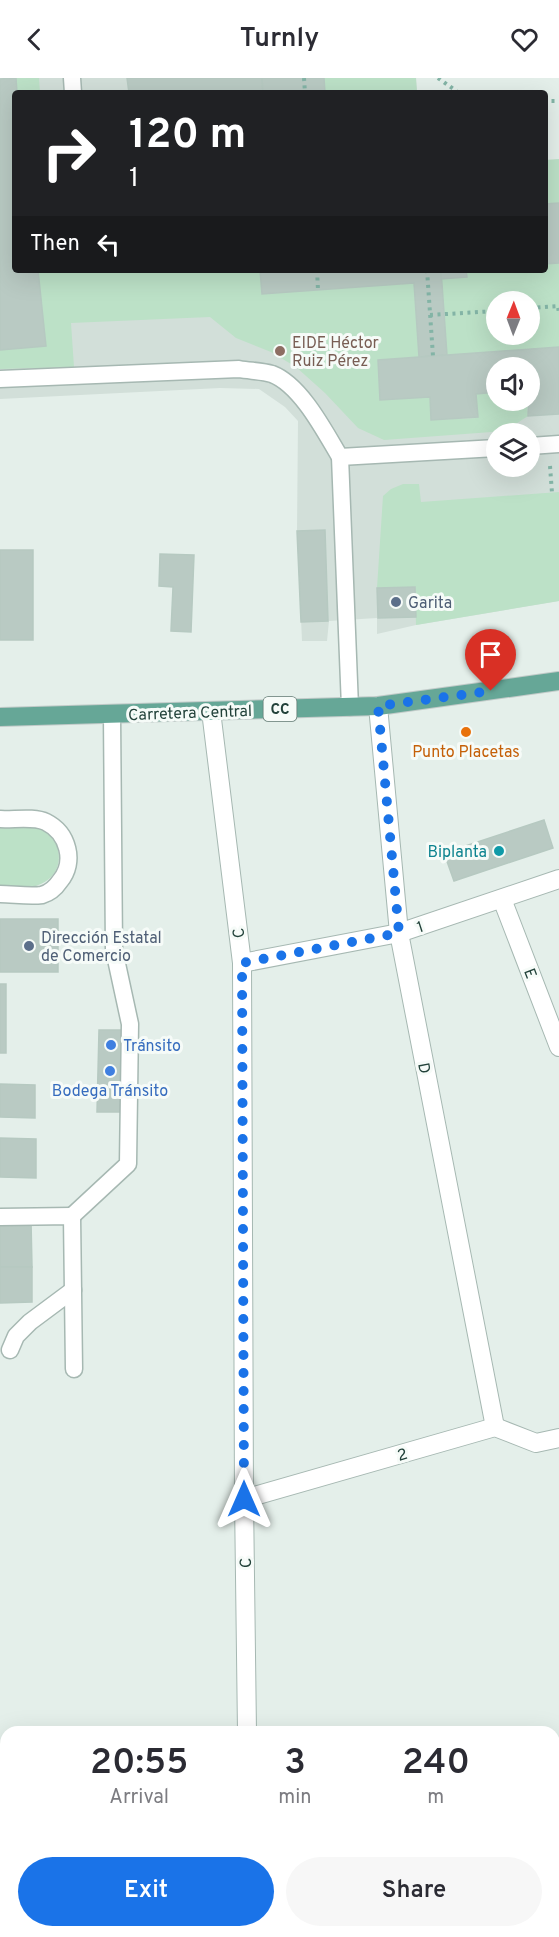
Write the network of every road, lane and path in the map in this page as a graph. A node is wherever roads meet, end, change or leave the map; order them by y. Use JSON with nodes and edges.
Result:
{"nodes":[{"id":1,"x":438,"y":78,"type":"edge"},
{"id":2,"x":455,"y":90,"type":"edge"},
{"id":3,"x":317,"y":273,"type":"edge"},
{"id":4,"x":427,"y":273,"type":"edge"},
{"id":5,"x":318,"y":290,"type":"dead end"},
{"id":6,"x":559,"y":306,"type":"edge"},
{"id":7,"x":540,"y":307,"type":"edge"},
{"id":8,"x":486,"y":312,"type":"edge"},
{"id":9,"x":430,"y":315,"type":"junction"},
{"id":10,"x":559,"y":315,"type":"edge"},
{"id":11,"x":433,"y":356,"type":"dead end"},
{"id":12,"x":0,"y":379,"type":"edge"},
{"id":13,"x":559,"y":444,"type":"edge"},
{"id":14,"x":540,"y":445,"type":"edge"},
{"id":15,"x":486,"y":449,"type":"edge"},
{"id":16,"x":340,"y":458,"type":"junction"},
{"id":17,"x":559,"y":681,"type":"edge"},
{"id":18,"x":378,"y":706,"type":"junction"},
{"id":19,"x":350,"y":707,"type":"junction"},
{"id":20,"x":211,"y":711,"type":"junction"},
{"id":21,"x":112,"y":714,"type":"junction"},
{"id":22,"x":0,"y":717,"type":"edge"},
{"id":23,"x":0,"y":819,"type":"edge"},
{"id":24,"x":559,"y":879,"type":"edge"},
{"id":25,"x":0,"y":894,"type":"edge"},
{"id":26,"x":502,"y":899,"type":"junction"},
{"id":27,"x":399,"y":933,"type":"junction"},
{"id":28,"x":242,"y":963,"type":"junction"},
{"id":29,"x":559,"y":1047,"type":"edge"},
{"id":30,"x":72,"y":1216,"type":"junction"},
{"id":31,"x":0,"y":1217,"type":"edge"},
{"id":32,"x":73,"y":1290,"type":"junction"},
{"id":33,"x":10,"y":1350,"type":"dead end"},
{"id":34,"x":74,"y":1369,"type":"dead end"},
{"id":35,"x":495,"y":1427,"type":"junction"},
{"id":36,"x":559,"y":1438,"type":"edge"},
{"id":37,"x":244,"y":1499,"type":"junction"},
{"id":38,"x":247,"y":1726,"type":"edge"}],
"edges":[{"from":1,"to":2,"type":"path"},
{"from":3,"to":5,"type":"path"},
{"from":4,"to":9,"type":"path"},
{"from":6,"to":7,"type":"path"},
{"from":6,"to":10,"type":"path"},
{"from":8,"to":9,"type":"path"},
{"from":9,"to":11,"type":"path"},
{"from":12,"to":16,"type":"lane"},
{"from":13,"to":14,"type":"lane"},
{"from":15,"to":16,"type":"lane"},
{"from":16,"to":19,"type":"lane"},
{"from":17,"to":18,"type":"main road","name":"Carretera Central","number":"CC"},
{"from":18,"to":19,"type":"main road","name":"Carretera Central","number":"CC"},
{"from":18,"to":27,"type":"street","name":"D"},
{"from":19,"to":20,"type":"main road","name":"Carretera Central","number":"CC"},
{"from":20,"to":21,"type":"main road","name":"Carretera Central","number":"CC"},
{"from":20,"to":28,"type":"street","name":"C"},
{"from":21,"to":22,"type":"main road","name":"Carretera Central","number":"CC"},
{"from":21,"to":30,"type":"lane"},
{"from":23,"to":25,"type":"lane"},
{"from":24,"to":26,"type":"street","name":"1"},
{"from":26,"to":27,"type":"street","name":"1"},
{"from":26,"to":29,"type":"street","name":"E"},
{"from":27,"to":28,"type":"street","name":"1"},
{"from":27,"to":35,"type":"street","name":"D"},
{"from":28,"to":37,"type":"street","name":"C"},
{"from":30,"to":31,"type":"lane"},
{"from":30,"to":32,"type":"lane"},
{"from":32,"to":33,"type":"lane"},
{"from":32,"to":34,"type":"lane"},
{"from":35,"to":36,"type":"street"},
{"from":35,"to":37,"type":"street","name":"2"},
{"from":37,"to":38,"type":"street","name":"C"}]}
